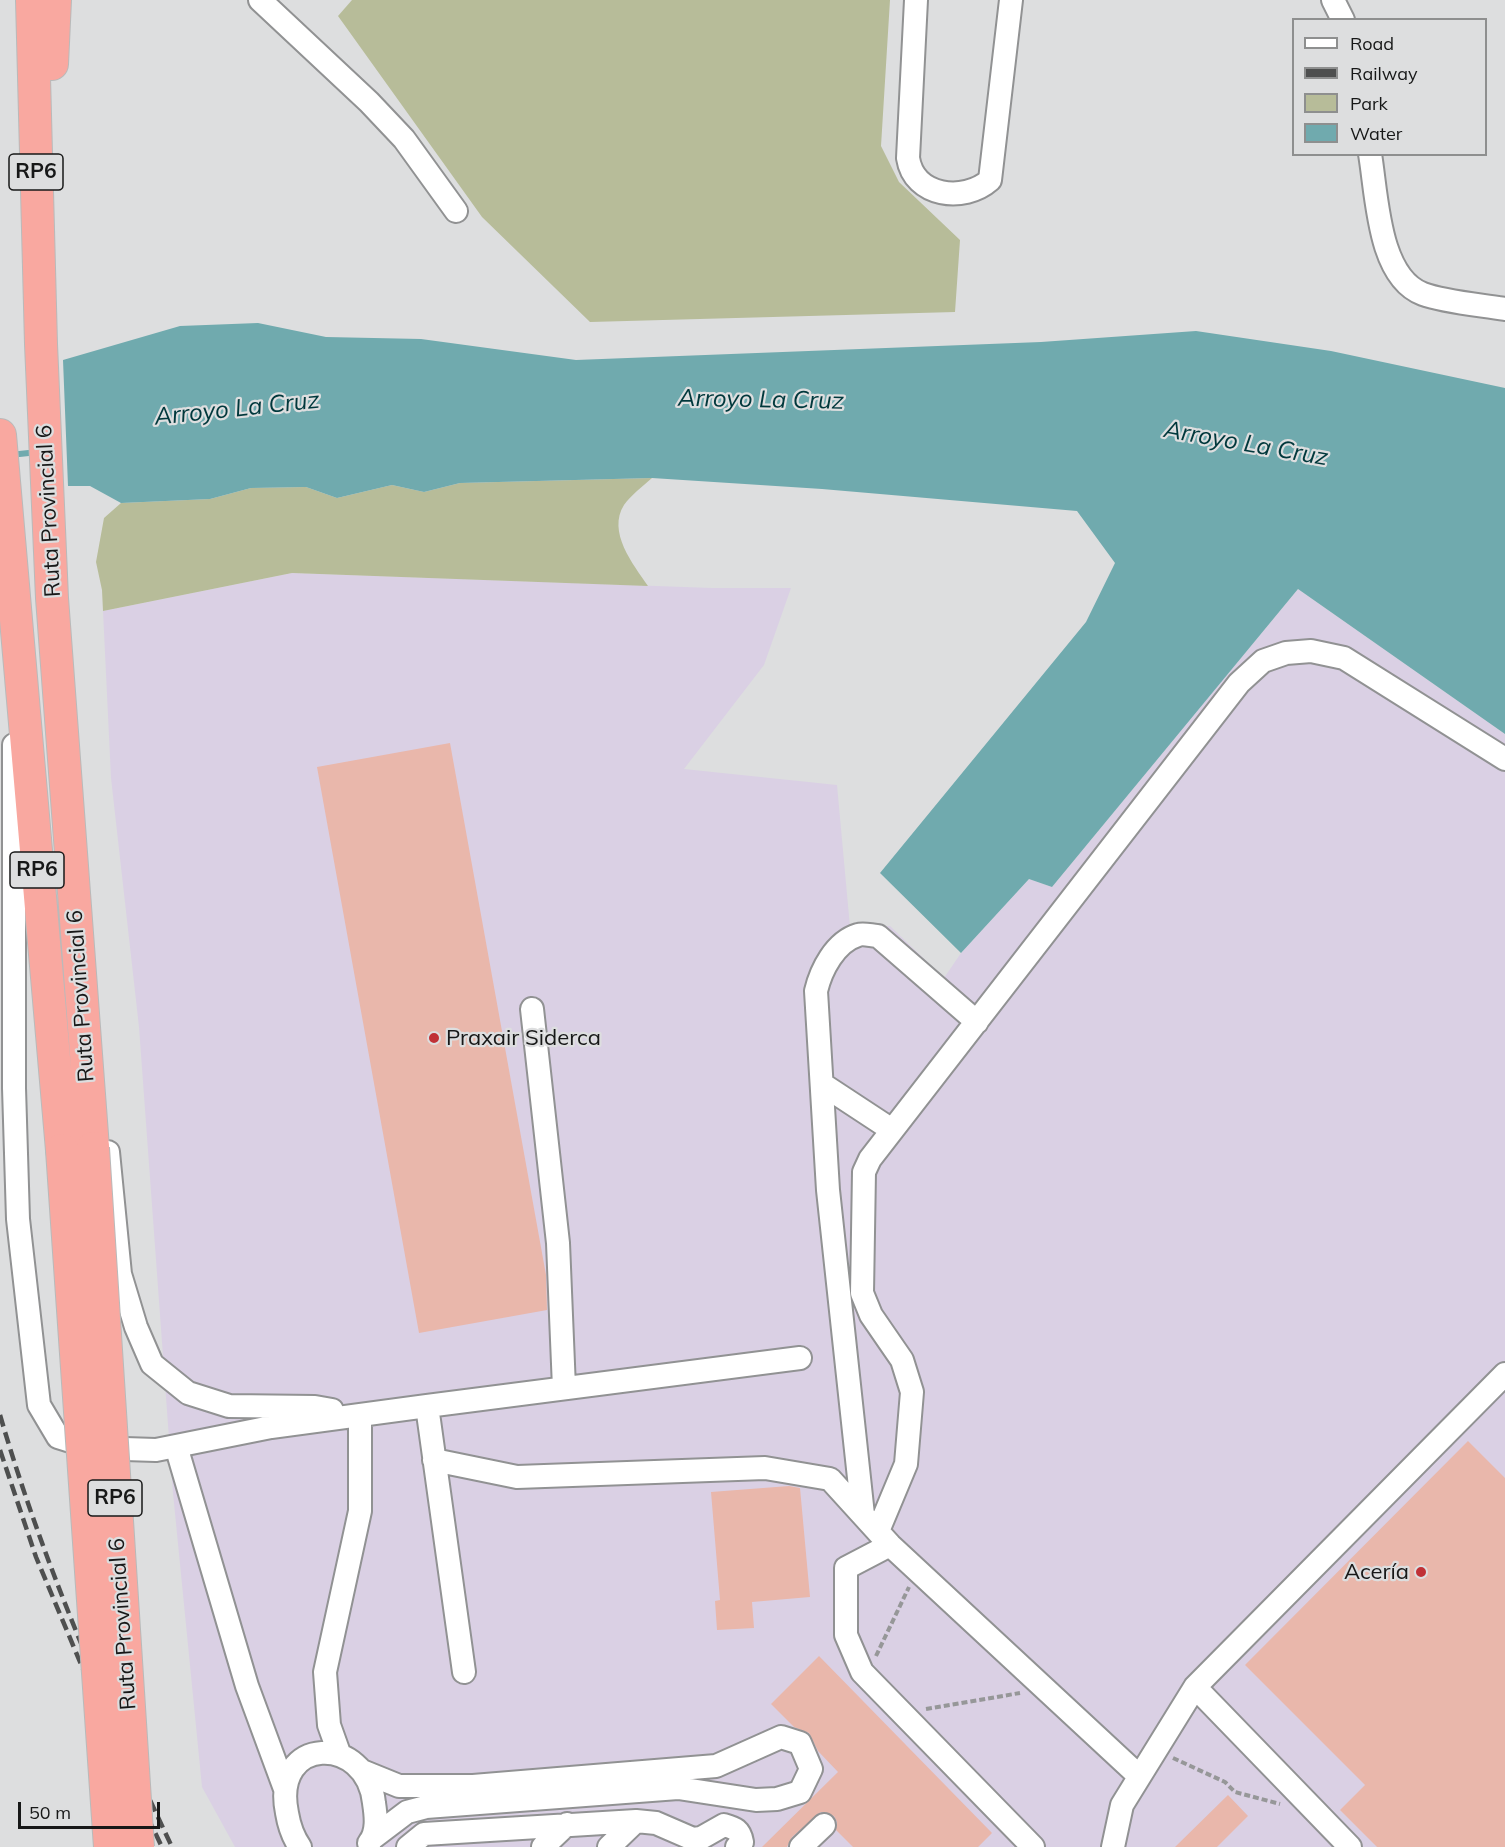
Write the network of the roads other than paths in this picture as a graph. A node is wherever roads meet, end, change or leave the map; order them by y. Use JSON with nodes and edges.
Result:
{"nodes":[{"id":1,"x":32,"y":0,"type":"edge"},
{"id":2,"x":55,"y":0,"type":"edge"},
{"id":3,"x":71,"y":0,"type":"edge"},
{"id":4,"x":260,"y":0,"type":"edge"},
{"id":5,"x":916,"y":0,"type":"edge"},
{"id":6,"x":1011,"y":0,"type":"edge"},
{"id":7,"x":1333,"y":0,"type":"edge"},
{"id":8,"x":1342,"y":18,"type":"edge"},
{"id":9,"x":54,"y":34,"type":"junction"},
{"id":10,"x":1370,"y":156,"type":"edge"},
{"id":11,"x":456,"y":211,"type":"dead end"},
{"id":12,"x":1505,"y":309,"type":"edge"},
{"id":13,"x":41,"y":344,"type":"junction"},
{"id":14,"x":0,"y":435,"type":"edge"},
{"id":15,"x":13,"y":601,"type":"junction"},
{"id":16,"x":1505,"y":759,"type":"edge"},
{"id":17,"x":71,"y":851,"type":"junction"},
{"id":18,"x":532,"y":1009,"type":"dead end"},
{"id":19,"x":977,"y":1022,"type":"junction"},
{"id":20,"x":822,"y":1084,"type":"junction"},
{"id":21,"x":892,"y":1130,"type":"junction"},
{"id":22,"x":800,"y":1358,"type":"dead end"},
{"id":23,"x":1505,"y":1374,"type":"edge"},
{"id":24,"x":564,"y":1388,"type":"junction"},
{"id":25,"x":427,"y":1406,"type":"junction"},
{"id":26,"x":360,"y":1415,"type":"junction"},
{"id":27,"x":176,"y":1446,"type":"junction"},
{"id":28,"x":434,"y":1460,"type":"junction"},
{"id":29,"x":877,"y":1530,"type":"junction"},
{"id":30,"x":464,"y":1672,"type":"dead end"},
{"id":31,"x":1195,"y":1687,"type":"junction"},
{"id":32,"x":339,"y":1754,"type":"junction"},
{"id":33,"x":362,"y":1771,"type":"junction"},
{"id":34,"x":1139,"y":1776,"type":"junction"},
{"id":35,"x":285,"y":1789,"type":"junction"},
{"id":36,"x":712,"y":1792,"type":"junction"},
{"id":37,"x":756,"y":1800,"type":"junction"},
{"id":38,"x":636,"y":1821,"type":"junction"},
{"id":39,"x":567,"y":1824,"type":"junction"},
{"id":40,"x":724,"y":1825,"type":"junction"},
{"id":41,"x":824,"y":1825,"type":"dead end"},
{"id":42,"x":482,"y":1840,"type":"edge"},
{"id":43,"x":681,"y":1841,"type":"edge"},
{"id":44,"x":370,"y":1842,"type":"edge"},
{"id":45,"x":297,"y":1844,"type":"edge"},
{"id":46,"x":110,"y":1847,"type":"edge"},
{"id":47,"x":138,"y":1847,"type":"edge"},
{"id":48,"x":408,"y":1847,"type":"edge"},
{"id":49,"x":543,"y":1847,"type":"edge"},
{"id":50,"x":609,"y":1847,"type":"edge"},
{"id":51,"x":737,"y":1847,"type":"edge"},
{"id":52,"x":801,"y":1847,"type":"edge"},
{"id":53,"x":1034,"y":1847,"type":"edge"},
{"id":54,"x":1113,"y":1847,"type":"edge"},
{"id":55,"x":1350,"y":1847,"type":"edge"}],
"edges":[{"from":1,"to":13,"type":"highway","name":"Ruta Provincial 6","number":"RP6"},
{"from":2,"to":9,"type":"highway"},
{"from":3,"to":9,"type":"lane"},
{"from":4,"to":11,"type":"lane"},
{"from":5,"to":6,"type":"lane"},
{"from":7,"to":8,"type":"lane"},
{"from":9,"to":13,"type":"highway"},
{"from":10,"to":12,"type":"lane"},
{"from":13,"to":17,"type":"highway","name":"Ruta Provincial 6","number":"RP6"},
{"from":14,"to":15,"type":"highway","name":"Ruta Provincial 6","number":"RP6"},
{"from":15,"to":27,"type":"lane"},
{"from":15,"to":46,"type":"highway","name":"Ruta Provincial 6","number":"RP6","bridge":true},
{"from":16,"to":19,"type":"lane"},
{"from":17,"to":26,"type":"lane"},
{"from":17,"to":47,"type":"highway","name":"Ruta Provincial 6","number":"RP6","bridge":true},
{"from":18,"to":24,"type":"lane"},
{"from":19,"to":20,"type":"lane"},
{"from":19,"to":21,"type":"lane"},
{"from":20,"to":21,"type":"lane"},
{"from":20,"to":29,"type":"lane"},
{"from":21,"to":29,"type":"lane"},
{"from":22,"to":24,"type":"lane"},
{"from":23,"to":31,"type":"lane"},
{"from":24,"to":25,"type":"lane"},
{"from":25,"to":26,"type":"lane"},
{"from":25,"to":28,"type":"lane"},
{"from":26,"to":27,"type":"lane"},
{"from":26,"to":32,"type":"lane"},
{"from":27,"to":35,"type":"lane"},
{"from":28,"to":29,"type":"lane"},
{"from":28,"to":30,"type":"lane"},
{"from":29,"to":34,"type":"lane"},
{"from":29,"to":53,"type":"lane"},
{"from":31,"to":34,"type":"lane"},
{"from":31,"to":55,"type":"lane"},
{"from":32,"to":33,"type":"lane"},
{"from":32,"to":35,"type":"lane"},
{"from":33,"to":37,"type":"lane"},
{"from":33,"to":44,"type":"lane"},
{"from":34,"to":54,"type":"lane"},
{"from":35,"to":45,"type":"lane"},
{"from":36,"to":37,"type":"lane"},
{"from":36,"to":40,"type":"lane"},
{"from":36,"to":44,"type":"lane"},
{"from":37,"to":40,"type":"lane"},
{"from":38,"to":39,"type":"lane"},
{"from":38,"to":43,"type":"lane"},
{"from":38,"to":50,"type":"lane"},
{"from":39,"to":42,"type":"lane"},
{"from":39,"to":49,"type":"lane"},
{"from":40,"to":43,"type":"lane"},
{"from":40,"to":51,"type":"lane"},
{"from":41,"to":52,"type":"lane"},
{"from":42,"to":48,"type":"lane"}]}
